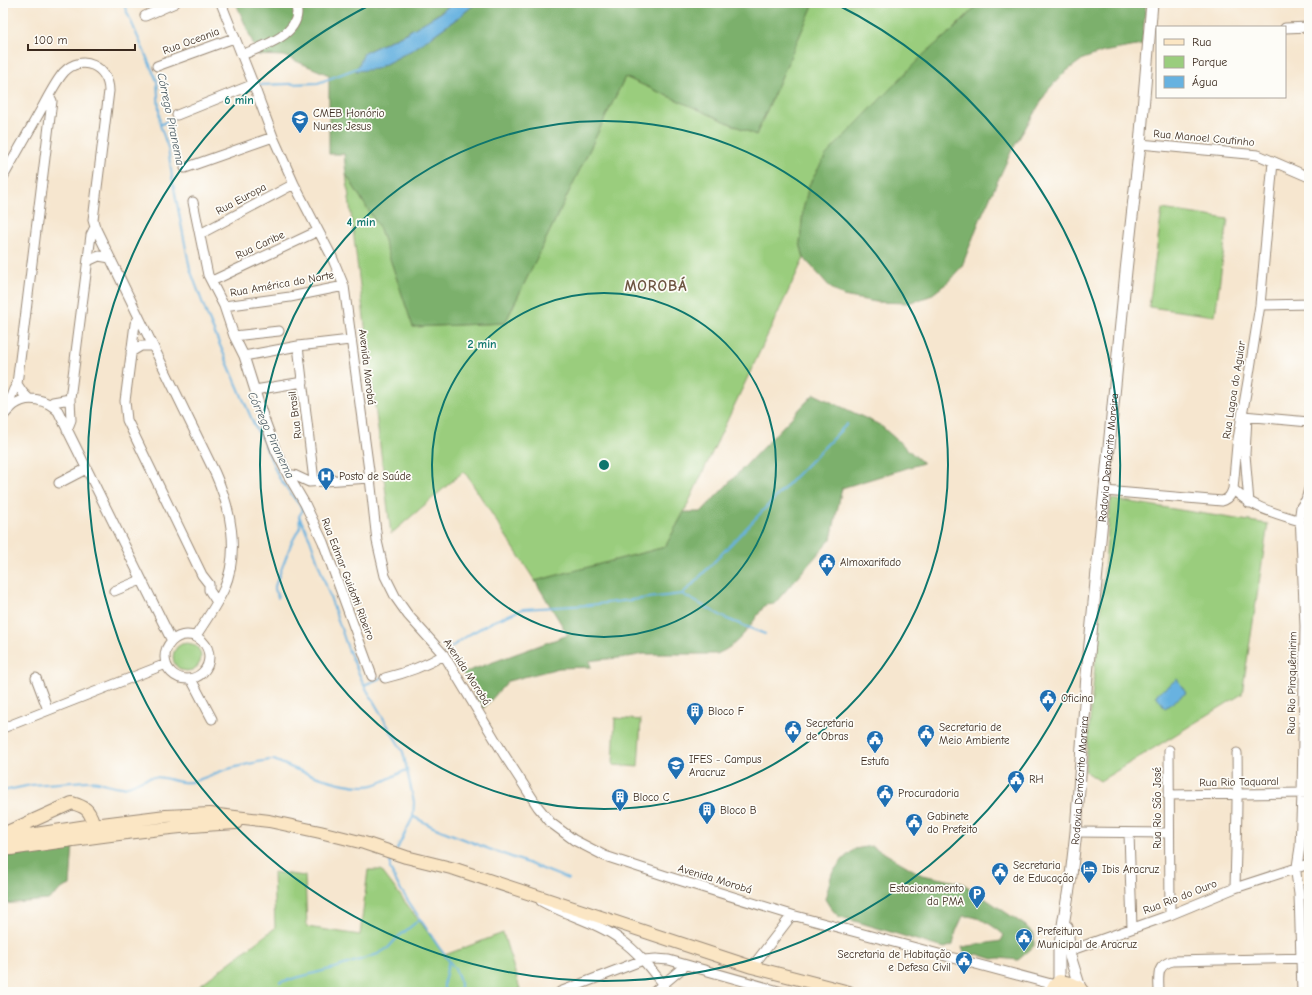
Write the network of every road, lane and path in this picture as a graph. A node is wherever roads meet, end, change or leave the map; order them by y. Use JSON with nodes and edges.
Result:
{"nodes":[{"id":1,"x":175,"y":3,"type":"edge"},
{"id":2,"x":221,"y":3,"type":"edge"},
{"id":3,"x":296,"y":3,"type":"edge"},
{"id":4,"x":1152,"y":3,"type":"edge"},
{"id":5,"x":145,"y":16,"type":"dead end"},
{"id":6,"x":1309,"y":27,"type":"edge"},
{"id":7,"x":1286,"y":28,"type":"edge"},
{"id":8,"x":1153,"y":33,"type":"edge"},
{"id":9,"x":234,"y":38,"type":"junction"},
{"id":10,"x":242,"y":55,"type":"junction"},
{"id":11,"x":157,"y":66,"type":"dead end"},
{"id":12,"x":254,"y":84,"type":"junction"},
{"id":13,"x":49,"y":95,"type":"junction"},
{"id":14,"x":178,"y":115,"type":"dead end"},
{"id":15,"x":33,"y":124,"type":"junction"},
{"id":16,"x":48,"y":131,"type":"junction"},
{"id":17,"x":273,"y":137,"type":"junction"},
{"id":18,"x":1140,"y":144,"type":"junction"},
{"id":19,"x":1273,"y":162,"type":"junction"},
{"id":20,"x":186,"y":168,"type":"dead end"},
{"id":21,"x":3,"y":177,"type":"edge"},
{"id":22,"x":1309,"y":177,"type":"edge"},
{"id":23,"x":294,"y":184,"type":"junction"},
{"id":24,"x":193,"y":202,"type":"dead end"},
{"id":25,"x":95,"y":227,"type":"junction"},
{"id":26,"x":318,"y":231,"type":"junction"},
{"id":27,"x":200,"y":234,"type":"junction"},
{"id":28,"x":110,"y":258,"type":"junction"},
{"id":29,"x":88,"y":261,"type":"junction"},
{"id":30,"x":212,"y":281,"type":"junction"},
{"id":31,"x":344,"y":286,"type":"junction"},
{"id":32,"x":1309,"y":304,"type":"edge"},
{"id":33,"x":1260,"y":305,"type":"junction"},
{"id":34,"x":224,"y":306,"type":"junction"},
{"id":35,"x":139,"y":318,"type":"junction"},
{"id":36,"x":278,"y":331,"type":"dead end"},
{"id":37,"x":234,"y":336,"type":"junction"},
{"id":38,"x":350,"y":340,"type":"junction"},
{"id":39,"x":153,"y":346,"type":"junction"},
{"id":40,"x":298,"y":346,"type":"junction"},
{"id":41,"x":132,"y":352,"type":"junction"},
{"id":42,"x":244,"y":356,"type":"junction"},
{"id":43,"x":303,"y":382,"type":"junction"},
{"id":44,"x":17,"y":384,"type":"junction"},
{"id":45,"x":255,"y":390,"type":"junction"},
{"id":46,"x":29,"y":399,"type":"junction"},
{"id":47,"x":70,"y":399,"type":"junction"},
{"id":48,"x":50,"y":404,"type":"junction"},
{"id":49,"x":11,"y":408,"type":"junction"},
{"id":50,"x":3,"y":416,"type":"edge"},
{"id":51,"x":1245,"y":416,"type":"junction"},
{"id":52,"x":1309,"y":422,"type":"edge"},
{"id":53,"x":67,"y":430,"type":"junction"},
{"id":54,"x":86,"y":469,"type":"junction"},
{"id":55,"x":288,"y":476,"type":"junction"},
{"id":56,"x":370,"y":478,"type":"junction"},
{"id":57,"x":314,"y":482,"type":"junction"},
{"id":58,"x":59,"y":483,"type":"dead end"},
{"id":59,"x":1233,"y":489,"type":"junction"},
{"id":60,"x":1309,"y":489,"type":"edge"},
{"id":61,"x":1105,"y":491,"type":"junction"},
{"id":62,"x":1250,"y":503,"type":"junction"},
{"id":63,"x":1300,"y":521,"type":"junction"},
{"id":64,"x":141,"y":580,"type":"junction"},
{"id":65,"x":227,"y":580,"type":"junction"},
{"id":66,"x":209,"y":584,"type":"junction"},
{"id":67,"x":114,"y":591,"type":"dead end"},
{"id":68,"x":217,"y":602,"type":"junction"},
{"id":69,"x":1307,"y":626,"type":"edge"},
{"id":70,"x":195,"y":637,"type":"junction"},
{"id":71,"x":172,"y":641,"type":"junction"},
{"id":72,"x":444,"y":655,"type":"junction"},
{"id":73,"x":166,"y":664,"type":"junction"},
{"id":74,"x":372,"y":676,"type":"dead end"},
{"id":75,"x":36,"y":678,"type":"dead end"},
{"id":76,"x":385,"y":678,"type":"dead end"},
{"id":77,"x":191,"y":679,"type":"junction"},
{"id":78,"x":48,"y":710,"type":"junction"},
{"id":79,"x":1306,"y":715,"type":"edge"},
{"id":80,"x":212,"y":719,"type":"dead end"},
{"id":81,"x":3,"y":728,"type":"edge"},
{"id":82,"x":1169,"y":750,"type":"dead end"},
{"id":83,"x":1238,"y":753,"type":"dead end"},
{"id":84,"x":1238,"y":794,"type":"junction"},
{"id":85,"x":1306,"y":794,"type":"edge"},
{"id":86,"x":1168,"y":795,"type":"junction"},
{"id":87,"x":269,"y":821,"type":"junction"},
{"id":88,"x":94,"y":825,"type":"junction"},
{"id":89,"x":1076,"y":832,"type":"junction"},
{"id":90,"x":1129,"y":833,"type":"junction"},
{"id":91,"x":1169,"y":833,"type":"junction"},
{"id":92,"x":3,"y":834,"type":"edge"},
{"id":93,"x":3,"y":839,"type":"edge"},
{"id":94,"x":45,"y":844,"type":"junction"},
{"id":95,"x":3,"y":850,"type":"edge"},
{"id":96,"x":1309,"y":864,"type":"edge"},
{"id":97,"x":1296,"y":868,"type":"junction"},
{"id":98,"x":1235,"y":888,"type":"junction"},
{"id":99,"x":1299,"y":894,"type":"junction"},
{"id":100,"x":1309,"y":894,"type":"edge"},
{"id":101,"x":535,"y":895,"type":"junction"},
{"id":102,"x":792,"y":915,"type":"junction"},
{"id":103,"x":1170,"y":915,"type":"junction"},
{"id":104,"x":1132,"y":928,"type":"junction"},
{"id":105,"x":1064,"y":951,"type":"junction"},
{"id":106,"x":1305,"y":958,"type":"edge"},
{"id":107,"x":643,"y":960,"type":"junction"},
{"id":108,"x":686,"y":965,"type":"junction"},
{"id":109,"x":752,"y":967,"type":"junction"},
{"id":110,"x":663,"y":984,"type":"junction"},
{"id":111,"x":1055,"y":986,"type":"edge"},
{"id":112,"x":769,"y":990,"type":"edge"},
{"id":113,"x":1082,"y":990,"type":"edge"},
{"id":114,"x":842,"y":991,"type":"edge"},
{"id":115,"x":560,"y":992,"type":"edge"},
{"id":116,"x":654,"y":992,"type":"edge"},
{"id":117,"x":669,"y":992,"type":"edge"},
{"id":118,"x":782,"y":992,"type":"edge"},
{"id":119,"x":1159,"y":992,"type":"edge"},
{"id":120,"x":1302,"y":992,"type":"edge"}],
"edges":[{"from":1,"to":5,"type":"street"},
{"from":2,"to":9,"type":"street","name":"Avenida Morobá"},
{"from":3,"to":10,"type":"street"},
{"from":4,"to":8,"type":"street","name":"Rodovia Demócrito Moreira"},
{"from":6,"to":7,"type":"street"},
{"from":8,"to":18,"type":"street","name":"Rodovia Demócrito Moreira"},
{"from":9,"to":10,"type":"street","name":"Avenida Morobá"},
{"from":9,"to":11,"type":"street","name":"Rua Oceania"},
{"from":10,"to":12,"type":"street","name":"Avenida Morobá"},
{"from":12,"to":14,"type":"street"},
{"from":12,"to":17,"type":"street","name":"Avenida Morobá"},
{"from":13,"to":15,"type":"street"},
{"from":13,"to":16,"type":"street"},
{"from":13,"to":25,"type":"street"},
{"from":15,"to":16,"type":"street"},
{"from":15,"to":21,"type":"street"},
{"from":16,"to":44,"type":"street"},
{"from":17,"to":20,"type":"street"},
{"from":17,"to":23,"type":"street","name":"Avenida Morobá"},
{"from":18,"to":19,"type":"street","name":"Rua Manoel Coutinho"},
{"from":18,"to":61,"type":"street","name":"Rodovia Demócrito Moreira"},
{"from":19,"to":22,"type":"street","name":"Rua Manoel Coutinho"},
{"from":19,"to":33,"type":"street","name":"Rua Lagoa do Aguiar"},
{"from":23,"to":26,"type":"street","name":"Avenida Morobá"},
{"from":23,"to":27,"type":"street","name":"Rua Europa"},
{"from":24,"to":27,"type":"street","name":"Rua Edmar Guidotti Ribeiro"},
{"from":25,"to":28,"type":"street"},
{"from":25,"to":29,"type":"street"},
{"from":26,"to":30,"type":"street","name":"Rua Caribe"},
{"from":26,"to":31,"type":"street","name":"Avenida Morobá"},
{"from":27,"to":30,"type":"street","name":"Rua Edmar Guidotti Ribeiro"},
{"from":28,"to":29,"type":"street"},
{"from":28,"to":35,"type":"street"},
{"from":29,"to":47,"type":"street"},
{"from":30,"to":34,"type":"street","name":"Rua Edmar Guidotti Ribeiro"},
{"from":31,"to":34,"type":"street","name":"Rua América do Norte"},
{"from":31,"to":38,"type":"street","name":"Avenida Morobá"},
{"from":32,"to":33,"type":"street"},
{"from":33,"to":51,"type":"street","name":"Rua Lagoa do Aguiar"},
{"from":34,"to":37,"type":"street","name":"Rua Edmar Guidotti Ribeiro"},
{"from":35,"to":39,"type":"street"},
{"from":35,"to":41,"type":"street"},
{"from":36,"to":37,"type":"street"},
{"from":37,"to":42,"type":"street","name":"Rua Edmar Guidotti Ribeiro"},
{"from":38,"to":40,"type":"street"},
{"from":38,"to":56,"type":"street","name":"Avenida Morobá"},
{"from":39,"to":41,"type":"street"},
{"from":39,"to":65,"type":"street"},
{"from":40,"to":42,"type":"street"},
{"from":40,"to":43,"type":"street","name":"Rua Brasil"},
{"from":41,"to":66,"type":"street"},
{"from":42,"to":45,"type":"street","name":"Rua Edmar Guidotti Ribeiro"},
{"from":43,"to":45,"type":"street"},
{"from":43,"to":57,"type":"street","name":"Rua Brasil"},
{"from":44,"to":46,"type":"street"},
{"from":44,"to":49,"type":"street"},
{"from":45,"to":55,"type":"street","name":"Rua Edmar Guidotti Ribeiro"},
{"from":46,"to":48,"type":"street"},
{"from":46,"to":49,"type":"street"},
{"from":47,"to":48,"type":"street"},
{"from":47,"to":53,"type":"street"},
{"from":48,"to":53,"type":"street"},
{"from":49,"to":50,"type":"street"},
{"from":51,"to":52,"type":"street"},
{"from":51,"to":59,"type":"street","name":"Rua Lagoa do Aguiar"},
{"from":51,"to":62,"type":"street"},
{"from":53,"to":54,"type":"street"},
{"from":54,"to":58,"type":"street"},
{"from":54,"to":64,"type":"street"},
{"from":55,"to":57,"type":"street"},
{"from":55,"to":74,"type":"street","name":"Rua Edmar Guidotti Ribeiro"},
{"from":56,"to":57,"type":"street"},
{"from":56,"to":72,"type":"street","name":"Avenida Morobá"},
{"from":59,"to":61,"type":"street"},
{"from":59,"to":62,"type":"street"},
{"from":60,"to":63,"type":"street","name":"Rua Rio Piraquêmirim"},
{"from":61,"to":89,"type":"street","name":"Rodovia Demócrito Moreira"},
{"from":62,"to":63,"type":"street"},
{"from":63,"to":69,"type":"street","name":"Rua Rio Piraquêmirim"},
{"from":64,"to":67,"type":"street"},
{"from":64,"to":71,"type":"street"},
{"from":65,"to":66,"type":"street"},
{"from":65,"to":68,"type":"street"},
{"from":66,"to":68,"type":"street"},
{"from":68,"to":70,"type":"street"},
{"from":69,"to":79,"type":"street","name":"Rua Rio Piraquêmirim"},
{"from":70,"to":71,"type":"street"},
{"from":70,"to":77,"type":"street"},
{"from":71,"to":73,"type":"street"},
{"from":72,"to":76,"type":"street"},
{"from":72,"to":102,"type":"street","name":"Avenida Morobá"},
{"from":73,"to":77,"type":"street"},
{"from":73,"to":78,"type":"street"},
{"from":75,"to":78,"type":"street"},
{"from":77,"to":80,"type":"street"},
{"from":78,"to":81,"type":"street"},
{"from":79,"to":85,"type":"street","name":"Rua Rio Piraquêmirim"},
{"from":82,"to":86,"type":"street","name":"Rua Rio São José"},
{"from":83,"to":84,"type":"street"},
{"from":84,"to":85,"type":"street","name":"Rua Rio Taquaral"},
{"from":84,"to":86,"type":"street","name":"Rua Rio Taquaral"},
{"from":84,"to":98,"type":"street"},
{"from":85,"to":97,"type":"street","name":"Rua Rio Piraquêmirim"},
{"from":86,"to":91,"type":"street","name":"Rua Rio São José"},
{"from":87,"to":88,"type":"main road"},
{"from":87,"to":94,"type":"main road"},
{"from":87,"to":101,"type":"main road"},
{"from":88,"to":92,"type":"main road"},
{"from":88,"to":93,"type":"main road"},
{"from":88,"to":94,"type":"main road"},
{"from":89,"to":90,"type":"street"},
{"from":89,"to":105,"type":"street","name":"Rodovia Demócrito Moreira"},
{"from":90,"to":91,"type":"street"},
{"from":90,"to":104,"type":"street"},
{"from":91,"to":103,"type":"street","name":"Rua Rio São José"},
{"from":94,"to":95,"type":"main road"},
{"from":96,"to":97,"type":"street","name":"Rua Rio do Ouro"},
{"from":97,"to":98,"type":"street","name":"Rua Rio do Ouro"},
{"from":97,"to":99,"type":"street","name":"Rua Rio Piraquêmirim"},
{"from":98,"to":103,"type":"street","name":"Rua Rio do Ouro"},
{"from":99,"to":100,"type":"street"},
{"from":99,"to":106,"type":"street","name":"Rua Rio Piraquêmirim"},
{"from":101,"to":107,"type":"street"},
{"from":101,"to":109,"type":"main road"},
{"from":102,"to":109,"type":"street"},
{"from":102,"to":111,"type":"street","name":"Avenida Morobá"},
{"from":103,"to":104,"type":"street","name":"Rua Rio do Ouro"},
{"from":104,"to":105,"type":"street","name":"Rua Rio do Ouro"},
{"from":105,"to":111,"type":"street","name":"Rodovia Demócrito Moreira"},
{"from":105,"to":113,"type":"street","name":"Rodovia Demócrito Moreira"},
{"from":106,"to":119,"type":"street"},
{"from":106,"to":120,"type":"street","name":"Rua Rio Piraquêmirim"},
{"from":107,"to":108,"type":"street"},
{"from":107,"to":110,"type":"street"},
{"from":107,"to":115,"type":"street"},
{"from":108,"to":110,"type":"street"},
{"from":108,"to":112,"type":"street"},
{"from":109,"to":114,"type":"main road"},
{"from":110,"to":116,"type":"street"},
{"from":110,"to":117,"type":"street"},
{"from":111,"to":113,"type":"main road"},
{"from":112,"to":118,"type":"street"}]}
